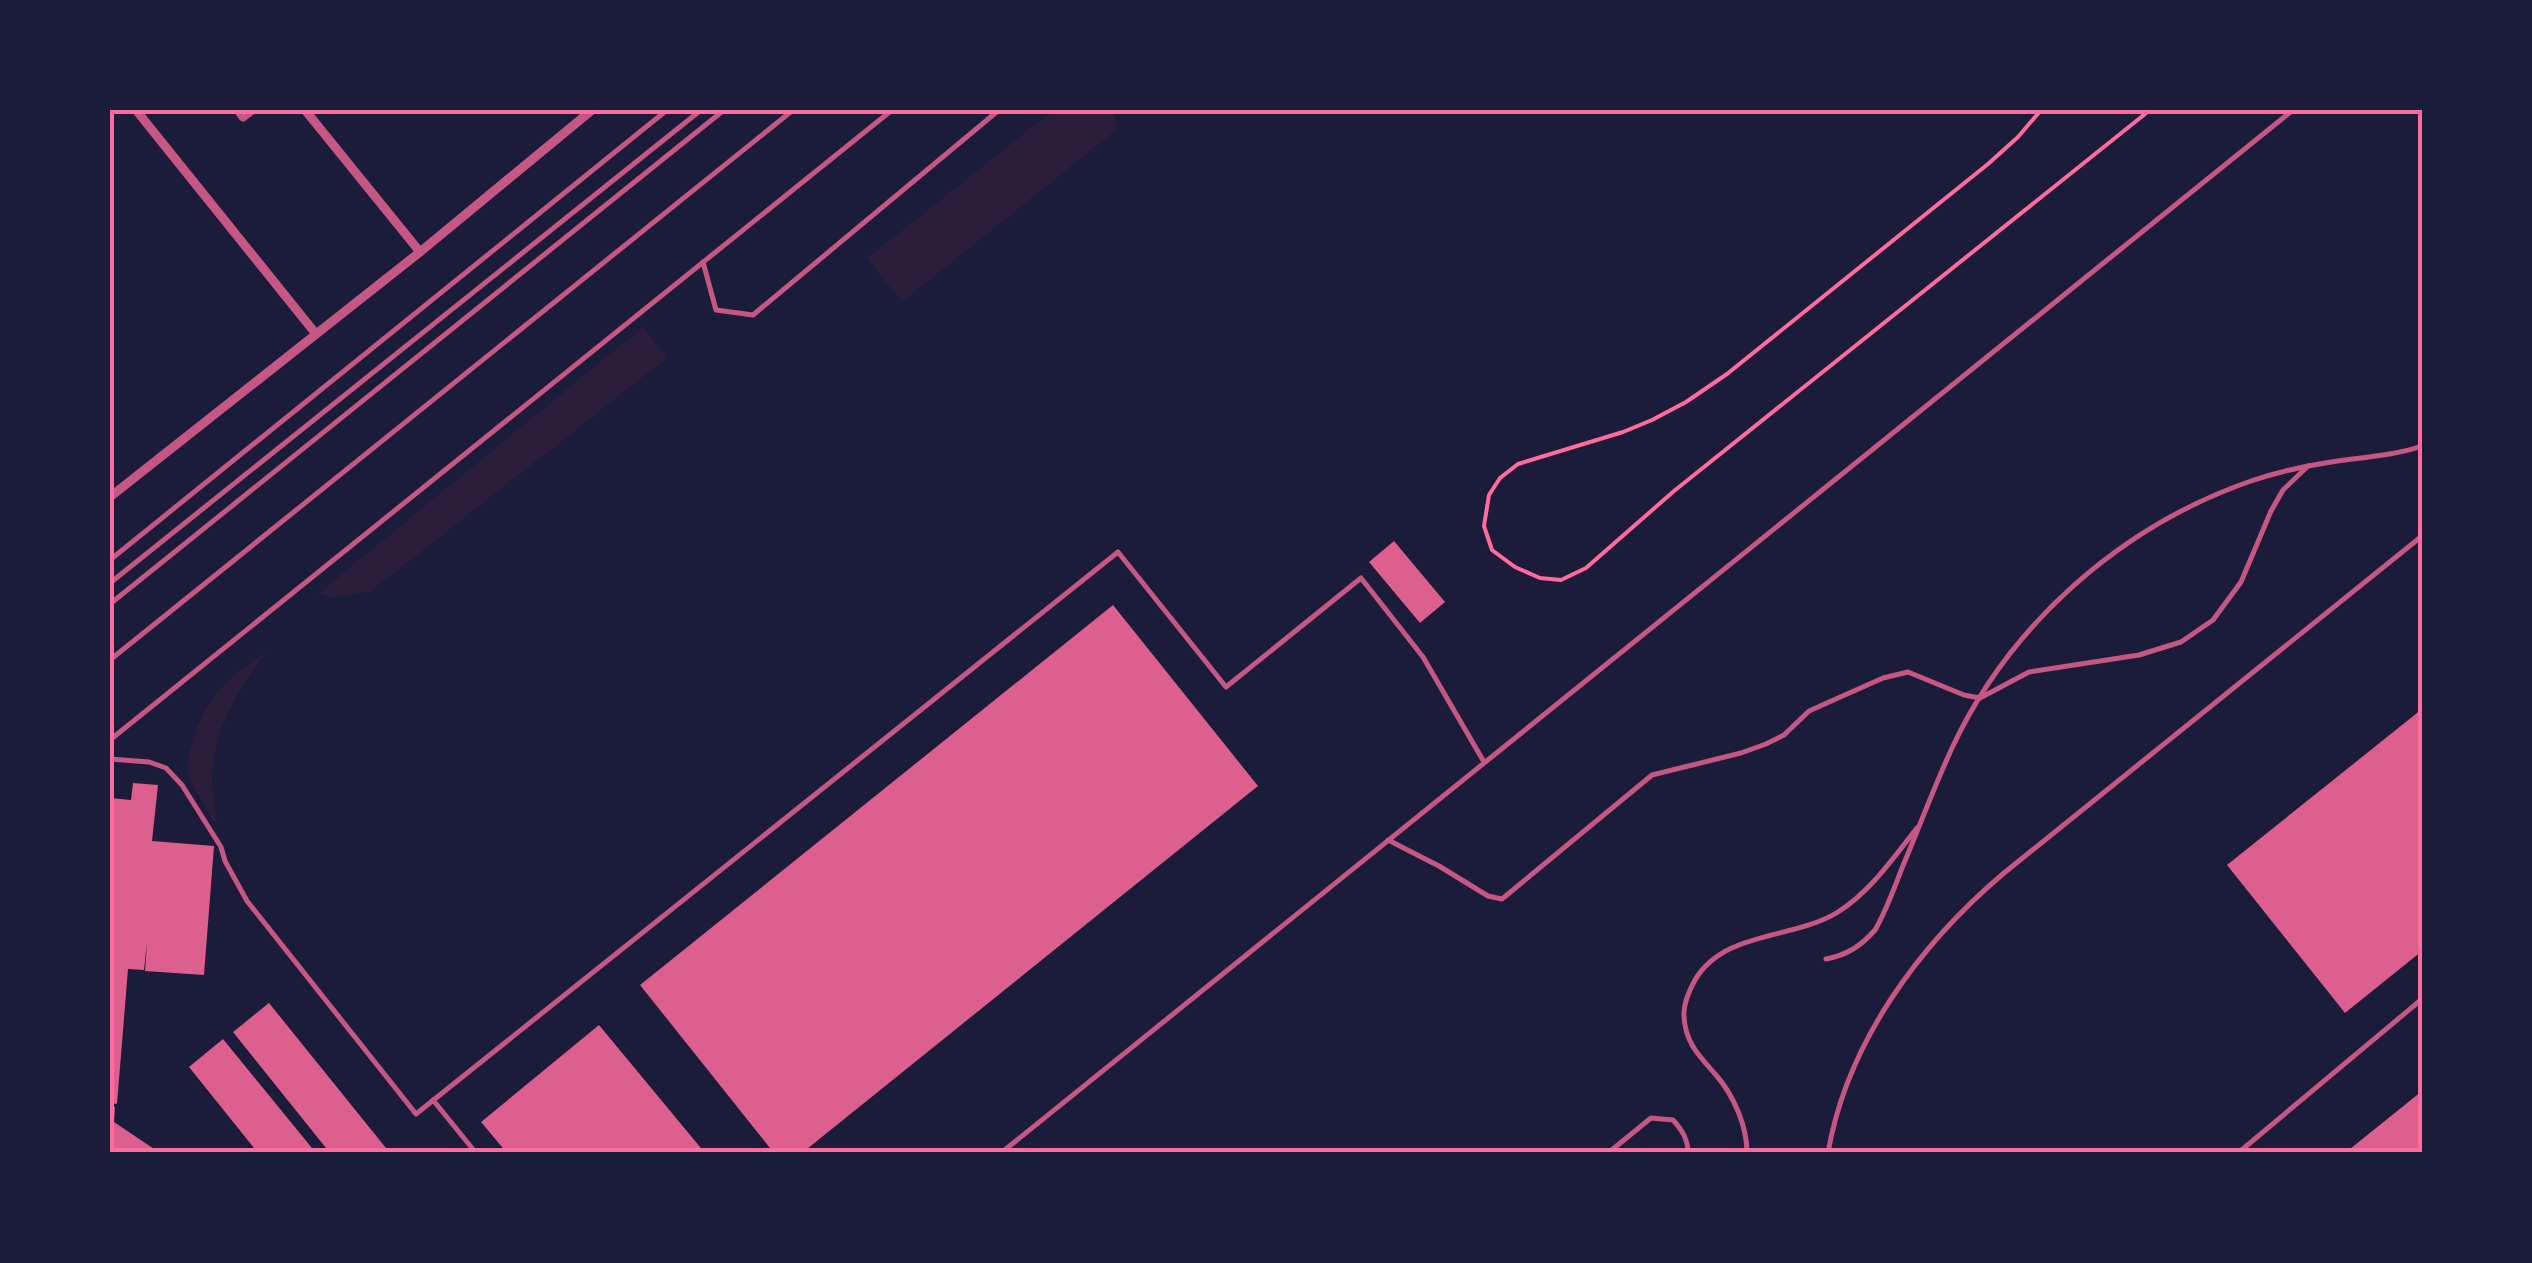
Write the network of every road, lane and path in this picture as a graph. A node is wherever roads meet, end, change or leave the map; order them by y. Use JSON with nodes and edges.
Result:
{"nodes":[{"id":1,"x":136,"y":110,"type":"edge"},
{"id":2,"x":238,"y":110,"type":"edge"},
{"id":3,"x":252,"y":110,"type":"edge"},
{"id":4,"x":305,"y":110,"type":"edge"},
{"id":5,"x":592,"y":110,"type":"edge"},
{"id":6,"x":667,"y":110,"type":"edge"},
{"id":7,"x":701,"y":110,"type":"edge"},
{"id":8,"x":724,"y":110,"type":"edge"},
{"id":9,"x":793,"y":110,"type":"edge"},
{"id":10,"x":892,"y":110,"type":"edge"},
{"id":11,"x":999,"y":110,"type":"edge"},
{"id":12,"x":2041,"y":110,"type":"edge"},
{"id":13,"x":2150,"y":110,"type":"edge"},
{"id":14,"x":2293,"y":110,"type":"edge"},
{"id":15,"x":420,"y":252,"type":"junction"},
{"id":16,"x":703,"y":262,"type":"junction"},
{"id":17,"x":316,"y":334,"type":"junction"},
{"id":18,"x":2422,"y":446,"type":"edge"},
{"id":19,"x":2308,"y":466,"type":"junction"},
{"id":20,"x":110,"y":497,"type":"edge"},
{"id":21,"x":2422,"y":536,"type":"edge"},
{"id":22,"x":110,"y":560,"type":"edge"},
{"id":23,"x":110,"y":583,"type":"edge"},
{"id":24,"x":110,"y":604,"type":"edge"},
{"id":25,"x":110,"y":660,"type":"edge"},
{"id":26,"x":1980,"y":698,"type":"junction"},
{"id":27,"x":110,"y":740,"type":"edge"},
{"id":28,"x":110,"y":759,"type":"edge"},
{"id":29,"x":1484,"y":762,"type":"junction"},
{"id":30,"x":1922,"y":821,"type":"junction"},
{"id":31,"x":1388,"y":840,"type":"junction"},
{"id":32,"x":1826,"y":958,"type":"dead end"},
{"id":33,"x":2422,"y":999,"type":"edge"},
{"id":34,"x":434,"y":1100,"type":"junction"},
{"id":35,"x":476,"y":1153,"type":"edge"},
{"id":36,"x":1001,"y":1153,"type":"edge"},
{"id":37,"x":1608,"y":1153,"type":"edge"},
{"id":38,"x":1688,"y":1153,"type":"edge"},
{"id":39,"x":1747,"y":1153,"type":"edge"},
{"id":40,"x":1828,"y":1153,"type":"edge"},
{"id":41,"x":2238,"y":1153,"type":"edge"}],
"edges":[{"from":1,"to":17,"type":"street"},
{"from":2,"to":3,"type":"street"},
{"from":4,"to":15,"type":"street"},
{"from":5,"to":15,"type":"street"},
{"from":6,"to":22,"type":"lane"},
{"from":7,"to":23,"type":"lane"},
{"from":8,"to":24,"type":"lane"},
{"from":9,"to":25,"type":"lane"},
{"from":10,"to":16,"type":"lane"},
{"from":11,"to":16,"type":"lane"},
{"from":12,"to":13,"type":"path"},
{"from":14,"to":29,"type":"lane"},
{"from":15,"to":17,"type":"street"},
{"from":16,"to":27,"type":"lane"},
{"from":17,"to":20,"type":"street"},
{"from":18,"to":19,"type":"lane"},
{"from":19,"to":26,"type":"lane"},
{"from":19,"to":26,"type":"lane"},
{"from":21,"to":40,"type":"lane"},
{"from":26,"to":30,"type":"lane"},
{"from":26,"to":31,"type":"lane"},
{"from":28,"to":34,"type":"lane"},
{"from":29,"to":31,"type":"lane"},
{"from":29,"to":34,"type":"lane"},
{"from":30,"to":32,"type":"lane"},
{"from":30,"to":39,"type":"lane"},
{"from":31,"to":36,"type":"lane"},
{"from":33,"to":41,"type":"lane"},
{"from":34,"to":35,"type":"lane"},
{"from":37,"to":38,"type":"lane"}]}
